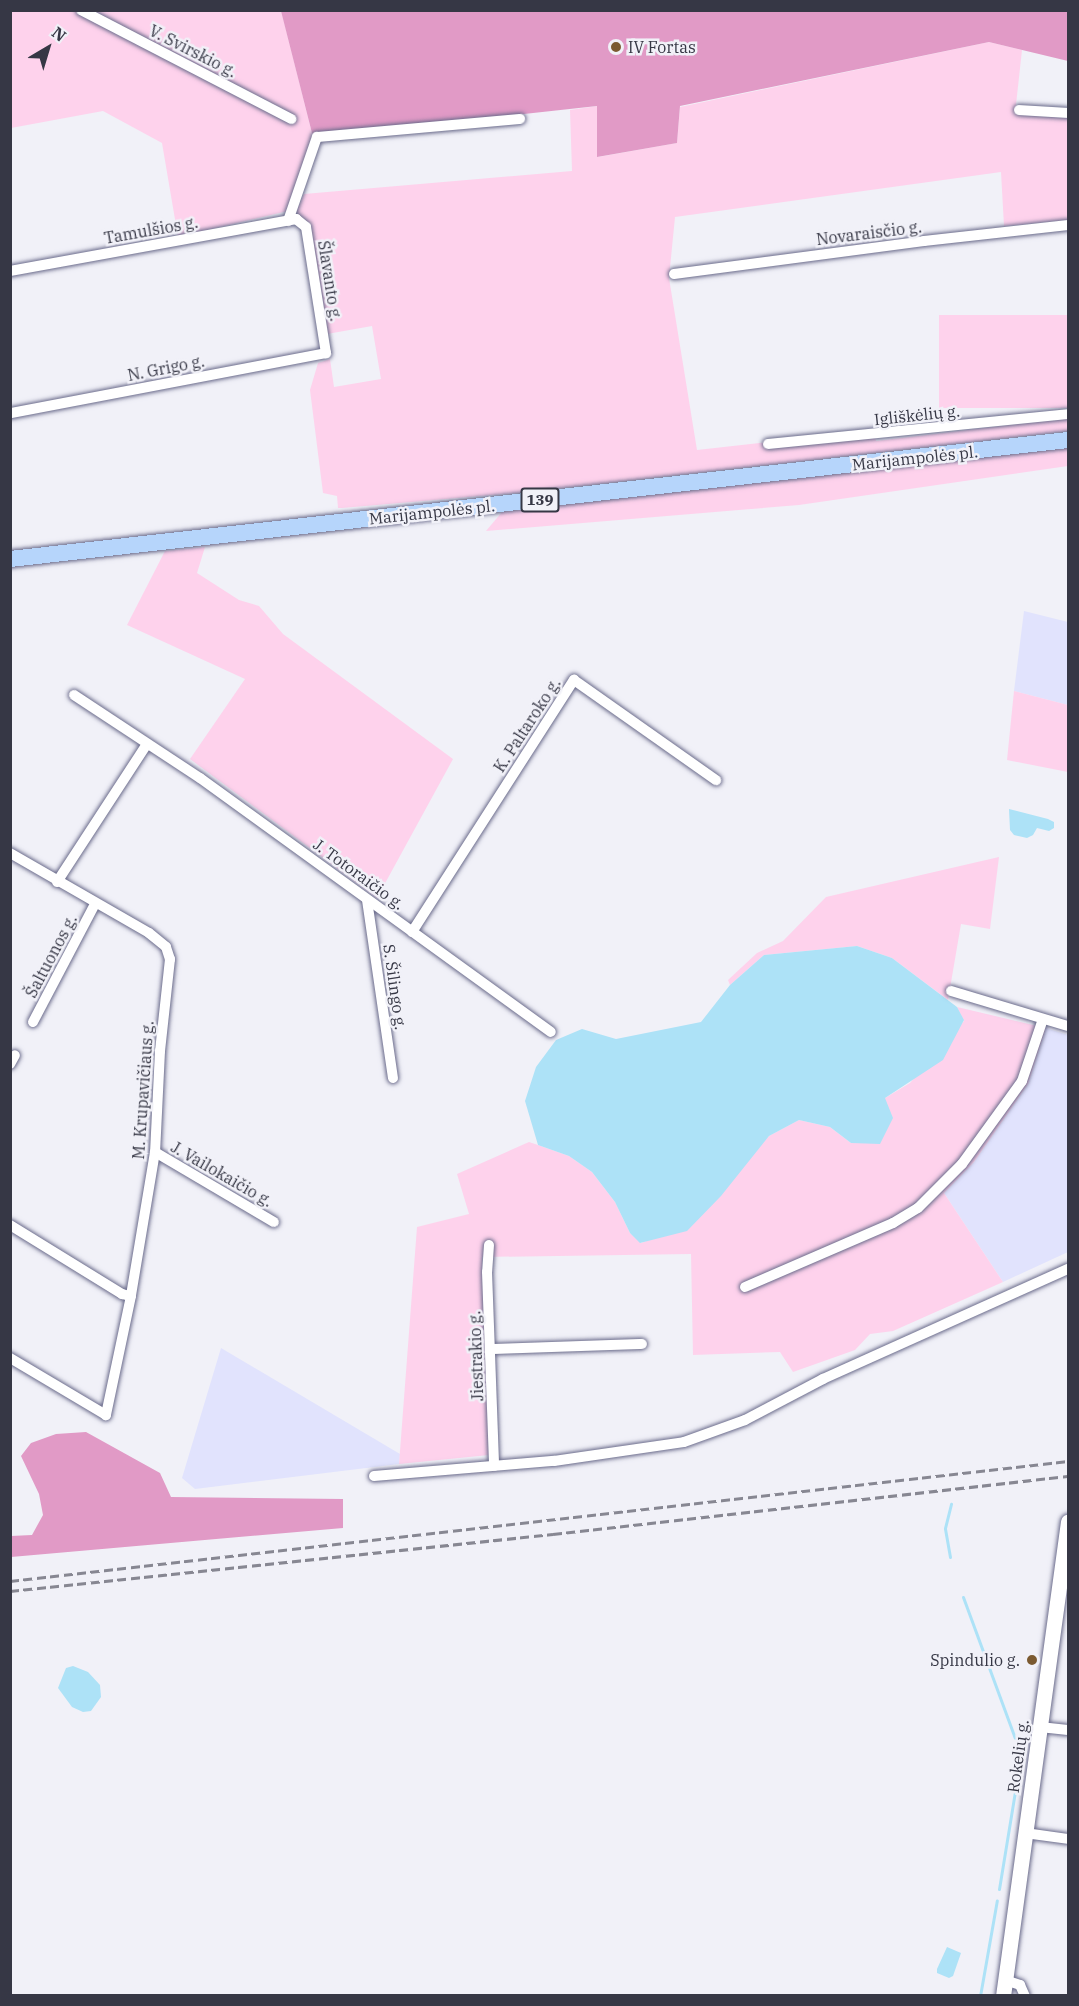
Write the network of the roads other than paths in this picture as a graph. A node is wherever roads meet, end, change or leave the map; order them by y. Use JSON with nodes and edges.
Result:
{"nodes":[{"id":1,"x":81,"y":10,"type":"edge"},
{"id":2,"x":1019,"y":110,"type":"dead end"},
{"id":3,"x":1068,"y":113,"type":"edge"},
{"id":4,"x":291,"y":119,"type":"dead end"},
{"id":5,"x":520,"y":119,"type":"dead end"},
{"id":6,"x":292,"y":220,"type":"junction"},
{"id":7,"x":1068,"y":225,"type":"edge"},
{"id":8,"x":10,"y":271,"type":"edge"},
{"id":9,"x":674,"y":274,"type":"dead end"},
{"id":10,"x":326,"y":353,"type":"joint"},
{"id":11,"x":10,"y":413,"type":"edge"},
{"id":12,"x":1068,"y":414,"type":"edge"},
{"id":13,"x":1068,"y":440,"type":"edge"},
{"id":14,"x":768,"y":444,"type":"dead end"},
{"id":15,"x":10,"y":559,"type":"edge"},
{"id":16,"x":74,"y":695,"type":"dead end"},
{"id":17,"x":147,"y":744,"type":"junction"},
{"id":18,"x":716,"y":780,"type":"dead end"},
{"id":19,"x":10,"y":853,"type":"edge"},
{"id":20,"x":57,"y":882,"type":"junction"},
{"id":21,"x":368,"y":900,"type":"junction"},
{"id":22,"x":95,"y":903,"type":"junction"},
{"id":23,"x":412,"y":932,"type":"junction"},
{"id":24,"x":951,"y":991,"type":"dead end"},
{"id":25,"x":1043,"y":1019,"type":"junction"},
{"id":26,"x":33,"y":1022,"type":"dead end"},
{"id":27,"x":1068,"y":1026,"type":"edge"},
{"id":28,"x":551,"y":1032,"type":"dead end"},
{"id":29,"x":393,"y":1078,"type":"dead end"},
{"id":30,"x":155,"y":1152,"type":"junction"},
{"id":31,"x":274,"y":1221,"type":"dead end"},
{"id":32,"x":10,"y":1225,"type":"edge"},
{"id":33,"x":489,"y":1245,"type":"dead end"},
{"id":34,"x":1068,"y":1269,"type":"edge"},
{"id":35,"x":745,"y":1287,"type":"dead end"},
{"id":36,"x":131,"y":1296,"type":"junction"},
{"id":37,"x":642,"y":1344,"type":"dead end"},
{"id":38,"x":491,"y":1349,"type":"junction"},
{"id":39,"x":10,"y":1358,"type":"edge"},
{"id":40,"x":494,"y":1466,"type":"junction"},
{"id":41,"x":374,"y":1476,"type":"dead end"},
{"id":42,"x":1068,"y":1521,"type":"edge"},
{"id":43,"x":1040,"y":1727,"type":"junction"},
{"id":44,"x":1068,"y":1730,"type":"edge"},
{"id":45,"x":1025,"y":1833,"type":"junction"},
{"id":46,"x":1068,"y":1839,"type":"edge"},
{"id":47,"x":1004,"y":1988,"type":"edge"},
{"id":48,"x":1025,"y":1995,"type":"edge"}],
"edges":[{"from":1,"to":4,"type":"street","name":"V. Svirskio g."},
{"from":2,"to":3,"type":"street"},
{"from":5,"to":6,"type":"street"},
{"from":6,"to":8,"type":"street","name":"Tamulšios g."},
{"from":6,"to":10,"type":"street","name":"Šlavanto g."},
{"from":7,"to":9,"type":"street","name":"Novaraisčio g."},
{"from":10,"to":11,"type":"street","name":"N. Grigo g."},
{"from":12,"to":14,"type":"street","name":"Igliškėlių g."},
{"from":13,"to":15,"type":"main road","name":"Marijampolės pl.","number":"139"},
{"from":16,"to":17,"type":"street","name":"J. Totoraičio g."},
{"from":17,"to":20,"type":"street"},
{"from":17,"to":21,"type":"street","name":"J. Totoraičio g."},
{"from":18,"to":23,"type":"street","name":"K. Paltaroko g."},
{"from":19,"to":20,"type":"street","name":"M. Krupavičiaus g."},
{"from":20,"to":22,"type":"street","name":"M. Krupavičiaus g."},
{"from":21,"to":23,"type":"street","name":"J. Totoraičio g."},
{"from":21,"to":29,"type":"street","name":"S. Šilingo g."},
{"from":22,"to":26,"type":"street","name":"Šaltuonos g."},
{"from":22,"to":30,"type":"street","name":"M. Krupavičiaus g."},
{"from":23,"to":28,"type":"street","name":"J. Totoraičio g."},
{"from":24,"to":25,"type":"street"},
{"from":25,"to":27,"type":"street"},
{"from":25,"to":35,"type":"street"},
{"from":30,"to":31,"type":"street","name":"J. Vailokaičio g."},
{"from":30,"to":36,"type":"street","name":"M. Krupavičiaus g."},
{"from":32,"to":36,"type":"street"},
{"from":33,"to":38,"type":"street","name":"Jiestrakio g."},
{"from":34,"to":40,"type":"street"},
{"from":36,"to":39,"type":"street","name":"M. Krupavičiaus g."},
{"from":37,"to":38,"type":"street"},
{"from":38,"to":40,"type":"street","name":"Jiestrakio g."},
{"from":40,"to":41,"type":"street"},
{"from":42,"to":43,"type":"main road","name":"Rokelių g."},
{"from":43,"to":44,"type":"street"},
{"from":43,"to":45,"type":"main road","name":"Rokelių g."},
{"from":45,"to":46,"type":"street"},
{"from":45,"to":47,"type":"main road","name":"Rokelių g."},
{"from":47,"to":48,"type":"street"}]}
